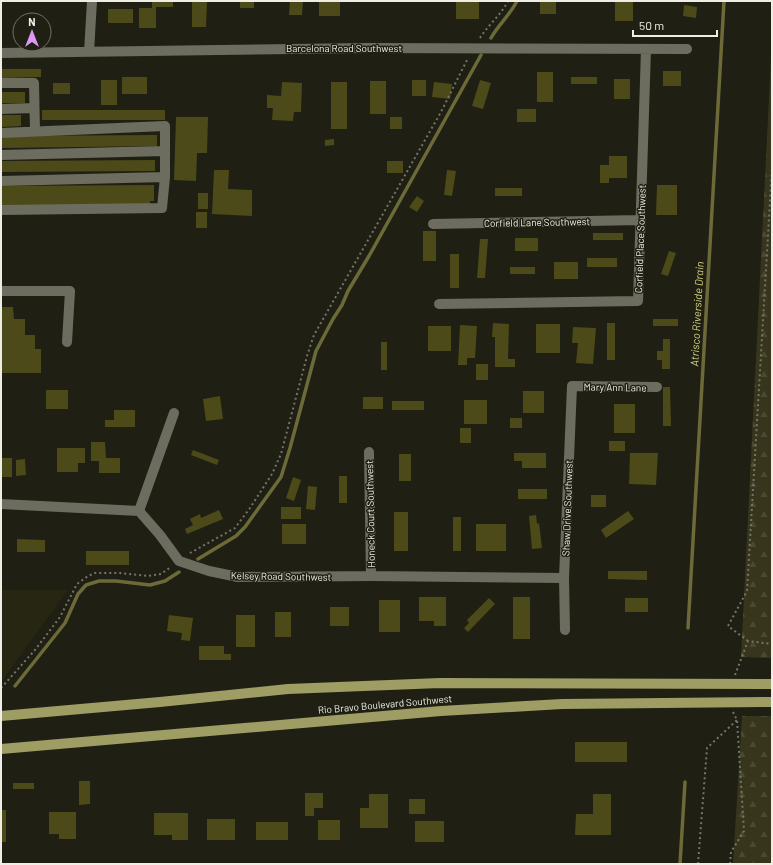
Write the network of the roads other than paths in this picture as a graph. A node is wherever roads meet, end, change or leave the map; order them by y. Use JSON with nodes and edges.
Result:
{"nodes":[{"id":1,"x":92,"y":1,"type":"edge"},
{"id":2,"x":687,"y":49,"type":"dead end"},
{"id":3,"x":646,"y":50,"type":"junction"},
{"id":4,"x":89,"y":52,"type":"junction"},
{"id":5,"x":1,"y":53,"type":"edge"},
{"id":6,"x":1,"y":83,"type":"edge"},
{"id":7,"x":34,"y":108,"type":"junction"},
{"id":8,"x":1,"y":109,"type":"edge"},
{"id":9,"x":34,"y":131,"type":"junction"},
{"id":10,"x":1,"y":133,"type":"edge"},
{"id":11,"x":165,"y":151,"type":"junction"},
{"id":12,"x":1,"y":155,"type":"edge"},
{"id":13,"x":165,"y":177,"type":"junction"},
{"id":14,"x":1,"y":181,"type":"edge"},
{"id":15,"x":1,"y":210,"type":"edge"},
{"id":16,"x":641,"y":220,"type":"junction"},
{"id":17,"x":433,"y":224,"type":"dead end"},
{"id":18,"x":1,"y":290,"type":"edge"},
{"id":19,"x":439,"y":304,"type":"dead end"},
{"id":20,"x":67,"y":342,"type":"dead end"},
{"id":21,"x":572,"y":386,"type":"joint"},
{"id":22,"x":657,"y":387,"type":"dead end"},
{"id":23,"x":174,"y":412,"type":"dead end"},
{"id":24,"x":369,"y":452,"type":"dead end"},
{"id":25,"x":1,"y":504,"type":"edge"},
{"id":26,"x":139,"y":511,"type":"junction"},
{"id":27,"x":371,"y":576,"type":"junction"},
{"id":28,"x":564,"y":578,"type":"junction"},
{"id":29,"x":564,"y":630,"type":"dead end"},
{"id":30,"x":772,"y":684,"type":"edge"},
{"id":31,"x":772,"y":702,"type":"edge"},
{"id":32,"x":1,"y":716,"type":"edge"},
{"id":33,"x":1,"y":749,"type":"edge"}],
"edges":[{"from":1,"to":4,"type":"street"},
{"from":2,"to":3,"type":"street","name":"Barcelona Road Southwest"},
{"from":3,"to":4,"type":"street","name":"Barcelona Road Southwest"},
{"from":3,"to":16,"type":"street","name":"Corfield Place Southwest"},
{"from":4,"to":5,"type":"street","name":"Barcelona Road Southwest"},
{"from":6,"to":7,"type":"street"},
{"from":7,"to":8,"type":"street"},
{"from":7,"to":9,"type":"street"},
{"from":9,"to":10,"type":"street"},
{"from":9,"to":11,"type":"street"},
{"from":11,"to":12,"type":"street"},
{"from":11,"to":13,"type":"street"},
{"from":13,"to":14,"type":"street"},
{"from":13,"to":15,"type":"street"},
{"from":16,"to":17,"type":"street","name":"Corfield Lane Southwest"},
{"from":16,"to":19,"type":"street","name":"Corfield Place Southwest"},
{"from":18,"to":20,"type":"street"},
{"from":21,"to":22,"type":"street","name":"Mary Ann Lane"},
{"from":21,"to":28,"type":"street","name":"Shaw Drive Southwest"},
{"from":23,"to":26,"type":"street"},
{"from":24,"to":27,"type":"street","name":"Honeck Court Southwest"},
{"from":25,"to":26,"type":"street"},
{"from":26,"to":27,"type":"street","name":"Kelsey Road Southwest"},
{"from":27,"to":28,"type":"street","name":"Kelsey Road Southwest"},
{"from":28,"to":29,"type":"street","name":"Shaw Drive Southwest"},
{"from":30,"to":32,"type":"main road","name":"Rio Bravo Boulevard Southwest"},
{"from":31,"to":33,"type":"main road","name":"Rio Bravo Boulevard Southwest"}]}
